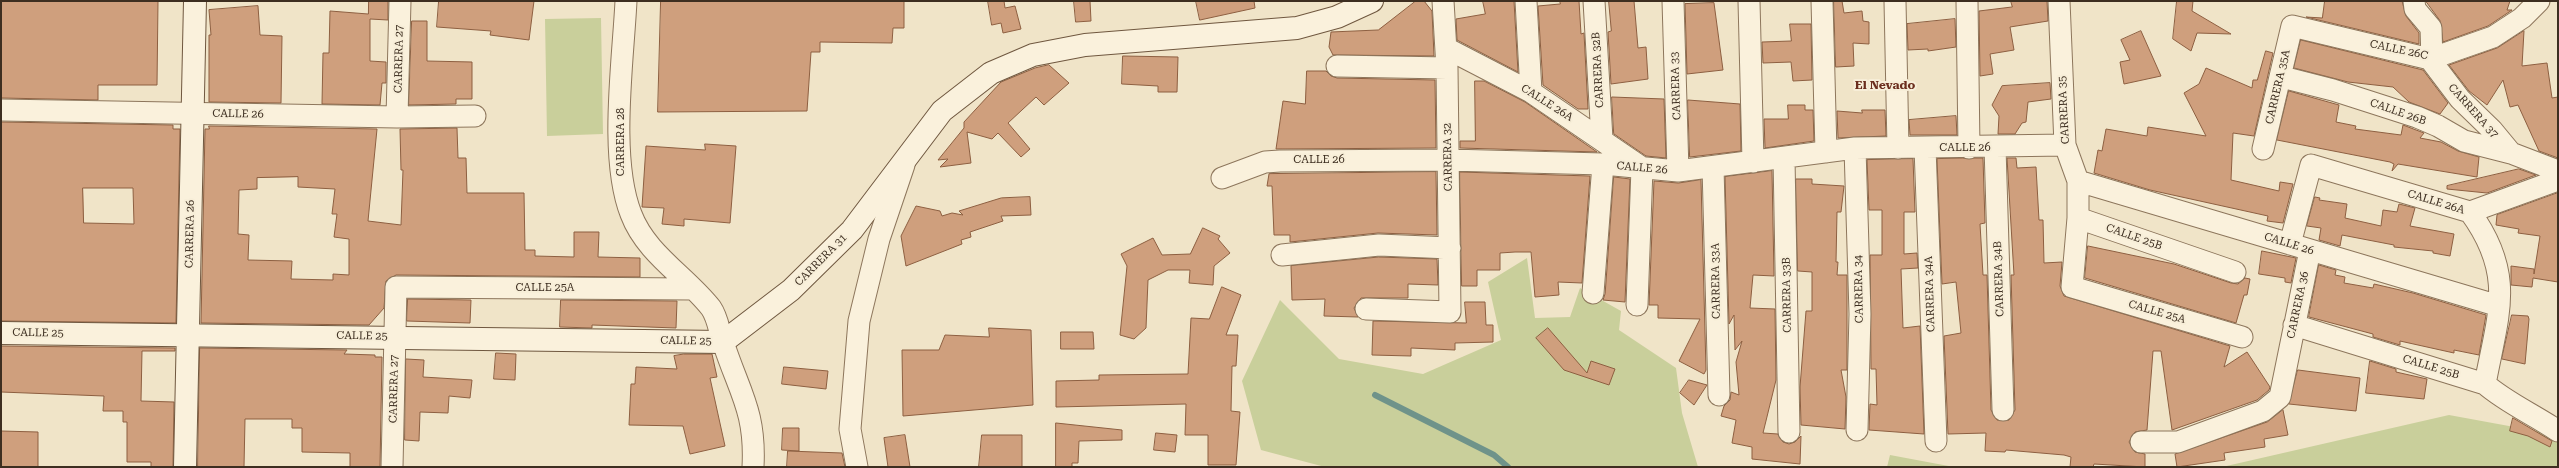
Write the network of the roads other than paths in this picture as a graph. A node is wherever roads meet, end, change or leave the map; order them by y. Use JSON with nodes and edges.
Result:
{"nodes":[{"id":1,"x":194,"y":1,"type":"edge"},
{"id":2,"x":400,"y":1,"type":"edge"},
{"id":3,"x":626,"y":1,"type":"edge"},
{"id":4,"x":1372,"y":1,"type":"edge"},
{"id":5,"x":1443,"y":1,"type":"edge"},
{"id":6,"x":1526,"y":1,"type":"edge"},
{"id":7,"x":1594,"y":1,"type":"edge"},
{"id":8,"x":1673,"y":1,"type":"edge"},
{"id":9,"x":1749,"y":1,"type":"edge"},
{"id":10,"x":1822,"y":1,"type":"edge"},
{"id":11,"x":1894,"y":1,"type":"edge"},
{"id":12,"x":1967,"y":1,"type":"edge"},
{"id":13,"x":2059,"y":1,"type":"edge"},
{"id":14,"x":2414,"y":1,"type":"edge"},
{"id":15,"x":2539,"y":1,"type":"edge"},
{"id":16,"x":2292,"y":26,"type":"joint"},
{"id":17,"x":1446,"y":48,"type":"junction"},
{"id":18,"x":2430,"y":59,"type":"junction"},
{"id":19,"x":1337,"y":66,"type":"dead end"},
{"id":20,"x":1447,"y":68,"type":"junction"},
{"id":21,"x":2282,"y":78,"type":"junction"},
{"id":22,"x":1532,"y":92,"type":"junction"},
{"id":23,"x":1,"y":110,"type":"edge"},
{"id":24,"x":192,"y":113,"type":"junction"},
{"id":25,"x":475,"y":116,"type":"dead end"},
{"id":26,"x":397,"y":117,"type":"junction"},
{"id":27,"x":1602,"y":139,"type":"junction"},
{"id":28,"x":2064,"y":145,"type":"junction"},
{"id":29,"x":1995,"y":147,"type":"junction"},
{"id":30,"x":1855,"y":148,"type":"junction"},
{"id":31,"x":1898,"y":148,"type":"junction"},
{"id":32,"x":1925,"y":148,"type":"junction"},
{"id":33,"x":1969,"y":148,"type":"junction"},
{"id":34,"x":2263,"y":149,"type":"dead end"},
{"id":35,"x":1826,"y":152,"type":"junction"},
{"id":36,"x":2511,"y":153,"type":"junction"},
{"id":37,"x":1784,"y":158,"type":"junction"},
{"id":38,"x":1448,"y":160,"type":"junction"},
{"id":39,"x":905,"y":162,"type":"junction"},
{"id":40,"x":1753,"y":162,"type":"junction"},
{"id":41,"x":1603,"y":164,"type":"junction"},
{"id":42,"x":1713,"y":167,"type":"junction"},
{"id":43,"x":1642,"y":168,"type":"junction"},
{"id":44,"x":1678,"y":171,"type":"junction"},
{"id":45,"x":2558,"y":171,"type":"edge"},
{"id":46,"x":1222,"y":178,"type":"dead end"},
{"id":47,"x":2558,"y":180,"type":"edge"},
{"id":48,"x":2078,"y":181,"type":"junction"},
{"id":49,"x":2470,"y":212,"type":"junction"},
{"id":50,"x":2078,"y":218,"type":"junction"},
{"id":51,"x":2290,"y":244,"type":"junction"},
{"id":52,"x":1450,"y":248,"type":"junction"},
{"id":53,"x":2310,"y":250,"type":"junction"},
{"id":54,"x":1282,"y":255,"type":"dead end"},
{"id":55,"x":2235,"y":272,"type":"dead end"},
{"id":56,"x":396,"y":287,"type":"joint"},
{"id":57,"x":2072,"y":288,"type":"joint"},
{"id":58,"x":693,"y":289,"type":"junction"},
{"id":59,"x":1593,"y":293,"type":"dead end"},
{"id":60,"x":1637,"y":305,"type":"dead end"},
{"id":61,"x":2499,"y":306,"type":"junction"},
{"id":62,"x":1366,"y":309,"type":"dead end"},
{"id":63,"x":2294,"y":325,"type":"junction"},
{"id":64,"x":1,"y":333,"type":"edge"},
{"id":65,"x":188,"y":334,"type":"junction"},
{"id":66,"x":394,"y":336,"type":"junction"},
{"id":67,"x":2242,"y":337,"type":"dead end"},
{"id":68,"x":723,"y":342,"type":"junction"},
{"id":69,"x":2485,"y":384,"type":"junction"},
{"id":70,"x":1718,"y":395,"type":"dead end"},
{"id":71,"x":2003,"y":410,"type":"dead end"},
{"id":72,"x":1857,"y":430,"type":"dead end"},
{"id":73,"x":2558,"y":431,"type":"edge"},
{"id":74,"x":1789,"y":432,"type":"dead end"},
{"id":75,"x":754,"y":440,"type":"junction"},
{"id":76,"x":1936,"y":441,"type":"dead end"},
{"id":77,"x":2141,"y":442,"type":"dead end"},
{"id":78,"x":185,"y":467,"type":"edge"},
{"id":79,"x":392,"y":467,"type":"edge"},
{"id":80,"x":753,"y":467,"type":"edge"},
{"id":81,"x":766,"y":467,"type":"edge"},
{"id":82,"x":857,"y":467,"type":"edge"}],
"edges":[{"from":1,"to":24,"type":"main road","name":"CARRERA 26"},
{"from":2,"to":26,"type":"street","name":"CARRERA 27"},
{"from":3,"to":58,"type":"street","name":"CARRERA 28"},
{"from":4,"to":39,"type":"main road","name":"CARRERA 31"},
{"from":5,"to":17,"type":"street","name":"CARRERA 32"},
{"from":6,"to":22,"type":"street"},
{"from":7,"to":27,"type":"street","name":"CARRERA 32B"},
{"from":8,"to":44,"type":"street","name":"CARRERA 33"},
{"from":9,"to":40,"type":"street"},
{"from":10,"to":35,"type":"street"},
{"from":11,"to":31,"type":"street"},
{"from":12,"to":33,"type":"street"},
{"from":13,"to":28,"type":"street","name":"CARRERA 35"},
{"from":14,"to":18,"type":"street"},
{"from":15,"to":18,"type":"street","name":"CALLE 26C"},
{"from":16,"to":18,"type":"street","name":"CALLE 26C"},
{"from":16,"to":21,"type":"street","name":"CARRERA 35A"},
{"from":17,"to":20,"type":"street","name":"CARRERA 32"},
{"from":17,"to":22,"type":"street","name":"CALLE 26A"},
{"from":18,"to":36,"type":"street","name":"CARRERA 37"},
{"from":19,"to":20,"type":"street"},
{"from":20,"to":38,"type":"street","name":"CARRERA 32"},
{"from":21,"to":34,"type":"street","name":"CARRERA 35A"},
{"from":21,"to":36,"type":"street","name":"CALLE 26B"},
{"from":22,"to":27,"type":"street","name":"CALLE 26A"},
{"from":23,"to":24,"type":"street","name":"CALLE 26"},
{"from":24,"to":26,"type":"street","name":"CALLE 26"},
{"from":24,"to":65,"type":"main road","name":"CARRERA 26"},
{"from":25,"to":26,"type":"street","name":"CALLE 26"},
{"from":27,"to":43,"type":"street","name":"CALLE 26A"},
{"from":28,"to":29,"type":"street","name":"CALLE 26"},
{"from":28,"to":48,"type":"street","name":"CARRERA 35"},
{"from":29,"to":33,"type":"street","name":"CALLE 26"},
{"from":29,"to":71,"type":"street","name":"CARRERA 34B"},
{"from":30,"to":31,"type":"street","name":"CALLE 26"},
{"from":30,"to":35,"type":"street","name":"CALLE 26"},
{"from":30,"to":72,"type":"street","name":"CARRERA 34"},
{"from":31,"to":32,"type":"street","name":"CALLE 26"},
{"from":32,"to":33,"type":"street","name":"CALLE 26"},
{"from":32,"to":76,"type":"street","name":"CARRERA 34A"},
{"from":35,"to":37,"type":"street","name":"CALLE 26"},
{"from":36,"to":45,"type":"street","name":"CARRERA 37"},
{"from":37,"to":40,"type":"street","name":"CALLE 26"},
{"from":37,"to":74,"type":"street","name":"CARRERA 33B"},
{"from":38,"to":41,"type":"street","name":"CALLE 26"},
{"from":38,"to":46,"type":"street","name":"CALLE 26"},
{"from":38,"to":52,"type":"street","name":"CARRERA 32"},
{"from":39,"to":68,"type":"main road","name":"CARRERA 31"},
{"from":39,"to":82,"type":"street"},
{"from":40,"to":42,"type":"street","name":"CALLE 26"},
{"from":41,"to":43,"type":"street","name":"CALLE 26"},
{"from":41,"to":59,"type":"street"},
{"from":42,"to":44,"type":"street","name":"CALLE 26"},
{"from":42,"to":70,"type":"street","name":"CARRERA 33A"},
{"from":43,"to":44,"type":"street","name":"CALLE 26"},
{"from":43,"to":60,"type":"street"},
{"from":47,"to":49,"type":"street","name":"CALLE 26A"},
{"from":48,"to":50,"type":"street","name":"CARRERA 35"},
{"from":48,"to":51,"type":"street","name":"CALLE 26"},
{"from":49,"to":51,"type":"street","name":"CALLE 26A"},
{"from":49,"to":61,"type":"street"},
{"from":50,"to":55,"type":"street","name":"CALLE 25B"},
{"from":50,"to":57,"type":"street","name":"CARRERA 35"},
{"from":51,"to":53,"type":"street","name":"CALLE 26"},
{"from":52,"to":54,"type":"street"},
{"from":52,"to":62,"type":"street","name":"CARRERA 32"},
{"from":53,"to":61,"type":"street","name":"CALLE 26"},
{"from":53,"to":63,"type":"street","name":"CARRERA 36"},
{"from":56,"to":58,"type":"street","name":"CALLE 25A"},
{"from":56,"to":66,"type":"street","name":"CARRERA 27"},
{"from":57,"to":67,"type":"street","name":"CALLE 25A"},
{"from":58,"to":68,"type":"street","name":"CARRERA 28"},
{"from":61,"to":69,"type":"street"},
{"from":63,"to":69,"type":"street","name":"CALLE 25B"},
{"from":63,"to":77,"type":"street","name":"CARRERA 36"},
{"from":64,"to":65,"type":"main road","name":"CALLE 25"},
{"from":65,"to":66,"type":"main road","name":"CALLE 25"},
{"from":65,"to":78,"type":"main road","name":"CARRERA 26"},
{"from":66,"to":68,"type":"main road","name":"CALLE 25"},
{"from":66,"to":79,"type":"street","name":"CARRERA 27"},
{"from":68,"to":75,"type":"street","name":"CARRERA 28"},
{"from":69,"to":73,"type":"street","name":"CALLE 25B"},
{"from":75,"to":80,"type":"street"},
{"from":75,"to":81,"type":"street"}]}
